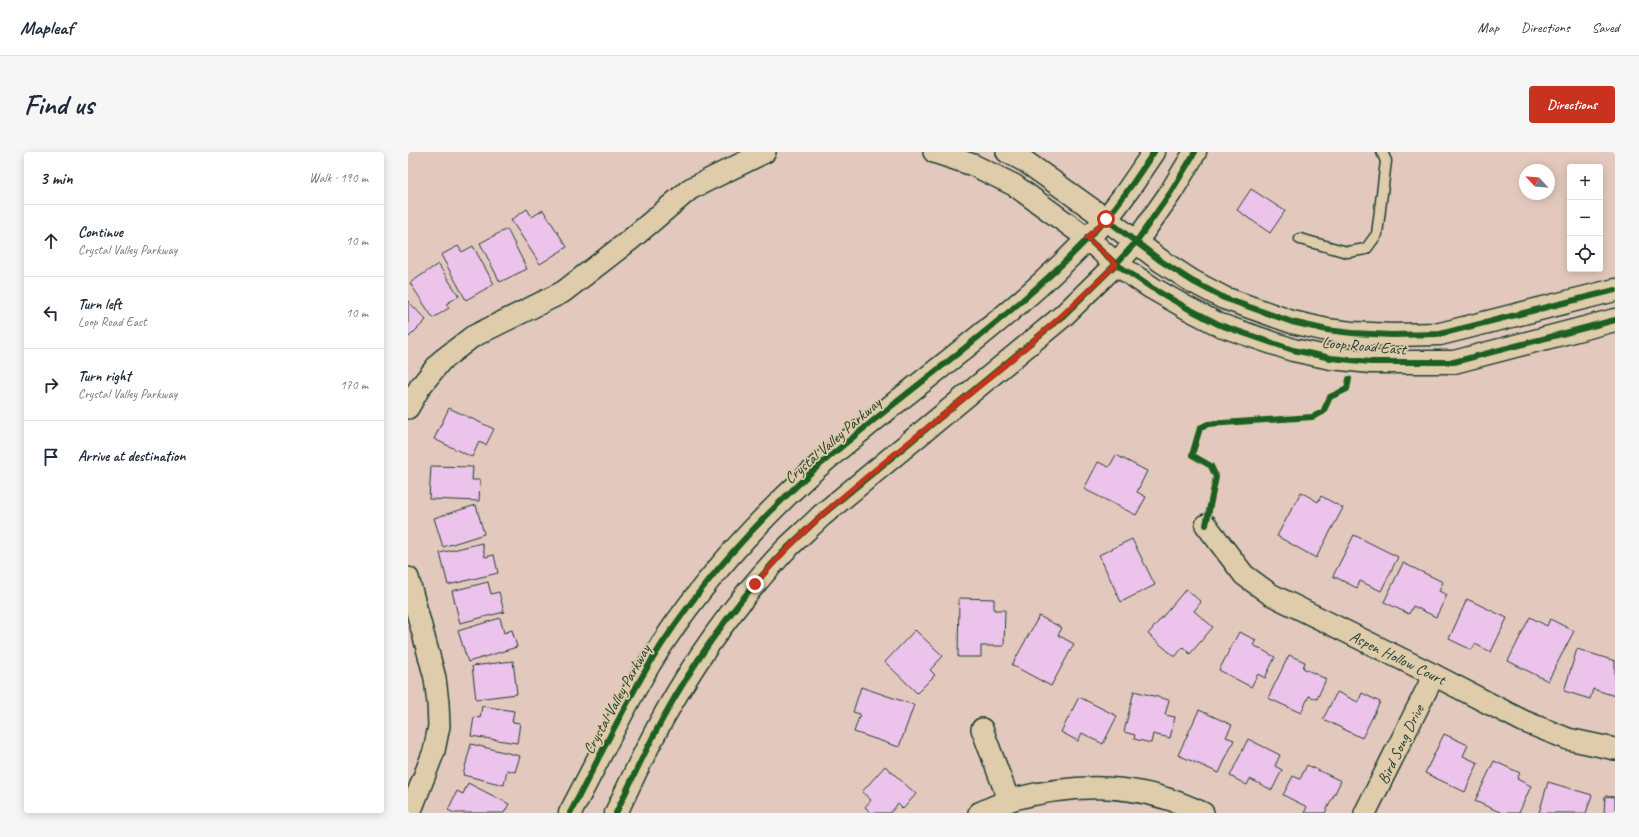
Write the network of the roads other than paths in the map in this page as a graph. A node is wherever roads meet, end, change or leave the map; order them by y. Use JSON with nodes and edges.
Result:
{"nodes":[{"id":1,"x":765,"y":152,"type":"edge"},
{"id":2,"x":934,"y":152,"type":"edge"},
{"id":3,"x":1007,"y":152,"type":"edge"},
{"id":4,"x":1154,"y":152,"type":"edge"},
{"id":5,"x":1196,"y":152,"type":"edge"},
{"id":6,"x":1382,"y":152,"type":"edge"},
{"id":7,"x":1106,"y":219,"type":"junction"},
{"id":8,"x":1087,"y":238,"type":"junction"},
{"id":9,"x":1300,"y":239,"type":"dead end"},
{"id":10,"x":1136,"y":242,"type":"junction"},
{"id":11,"x":1116,"y":264,"type":"junction"},
{"id":12,"x":1615,"y":290,"type":"edge"},
{"id":13,"x":1615,"y":320,"type":"edge"},
{"id":14,"x":408,"y":408,"type":"edge"},
{"id":15,"x":1206,"y":525,"type":"dead end"},
{"id":16,"x":408,"y":578,"type":"edge"},
{"id":17,"x":1434,"y":675,"type":"junction"},
{"id":18,"x":982,"y":729,"type":"dead end"},
{"id":19,"x":1615,"y":749,"type":"edge"},
{"id":20,"x":1009,"y":801,"type":"junction"},
{"id":21,"x":410,"y":813,"type":"edge"},
{"id":22,"x":570,"y":813,"type":"edge"},
{"id":23,"x":616,"y":813,"type":"edge"},
{"id":24,"x":979,"y":813,"type":"edge"},
{"id":25,"x":1203,"y":813,"type":"edge"},
{"id":26,"x":1365,"y":813,"type":"edge"}],
"edges":[{"from":1,"to":14,"type":"street"},
{"from":2,"to":8,"type":"street"},
{"from":3,"to":7,"type":"street"},
{"from":4,"to":7,"type":"main road","name":"Crystal Valley Parkway"},
{"from":5,"to":10,"type":"main road"},
{"from":6,"to":9,"type":"lane"},
{"from":7,"to":8,"type":"main road","name":"Crystal Valley Parkway"},
{"from":7,"to":10,"type":"main road","name":"Loop Road East"},
{"from":8,"to":11,"type":"main road","name":"Loop Road East"},
{"from":8,"to":22,"type":"main road","name":"Crystal Valley Parkway"},
{"from":10,"to":11,"type":"main road"},
{"from":10,"to":12,"type":"main road","name":"Loop Road East"},
{"from":11,"to":13,"type":"main road","name":"Loop Road East"},
{"from":11,"to":23,"type":"main road"},
{"from":15,"to":17,"type":"street","name":"Aspen Hollow Court"},
{"from":16,"to":21,"type":"street"},
{"from":17,"to":19,"type":"street","name":"Aspen Hollow Court"},
{"from":17,"to":26,"type":"street","name":"Bird Song Drive"},
{"from":18,"to":20,"type":"street"},
{"from":20,"to":24,"type":"street"},
{"from":20,"to":25,"type":"street"}]}
